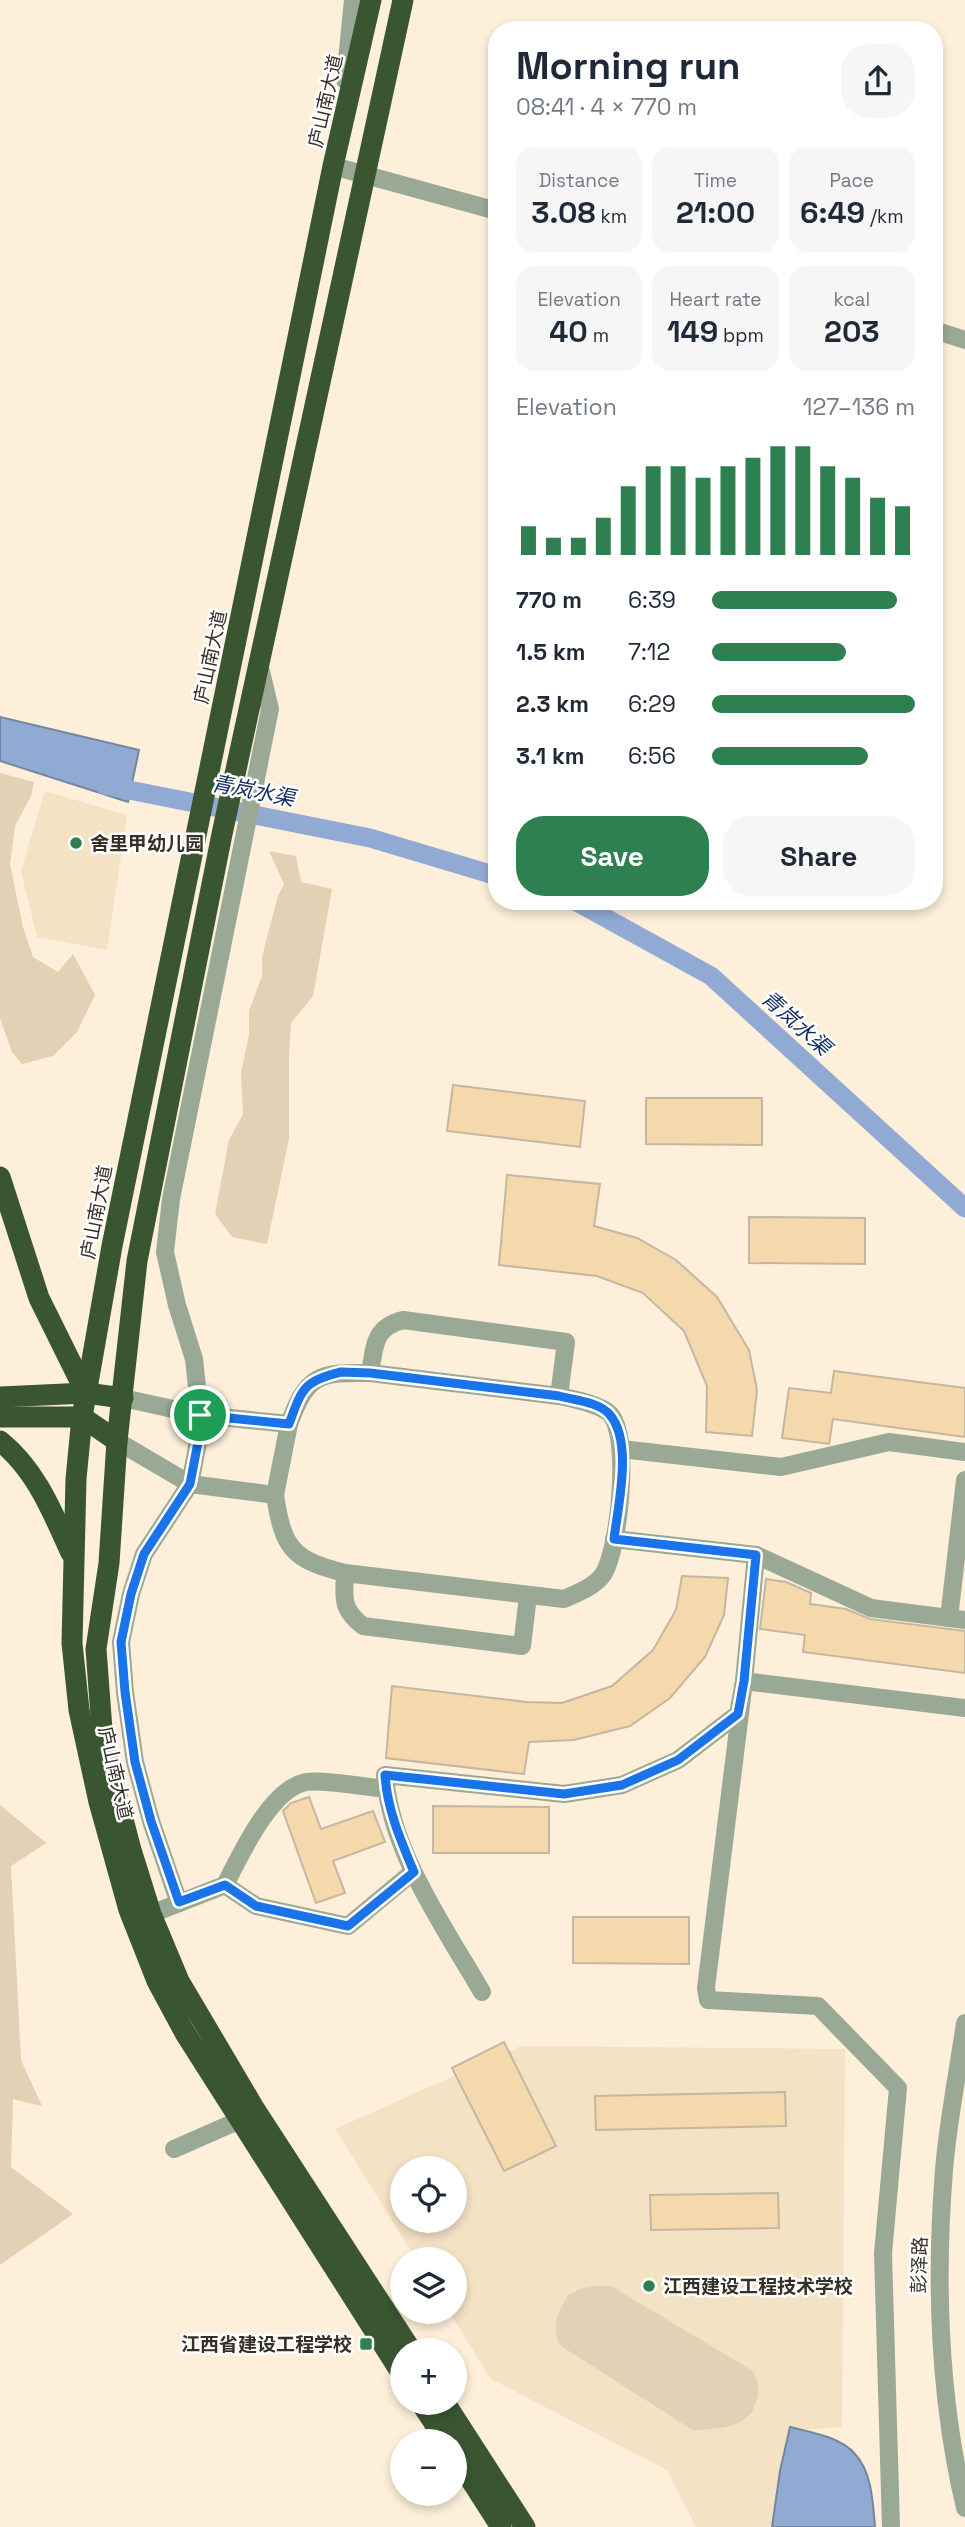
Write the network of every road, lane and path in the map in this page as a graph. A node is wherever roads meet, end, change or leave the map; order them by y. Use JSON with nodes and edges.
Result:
{"nodes":[{"id":1,"x":353,"y":0,"type":"edge"},
{"id":2,"x":371,"y":0,"type":"edge"},
{"id":3,"x":403,"y":0,"type":"edge"},
{"id":4,"x":338,"y":145,"type":"junction"},
{"id":5,"x":333,"y":166,"type":"junction"},
{"id":6,"x":365,"y":175,"type":"junction"},
{"id":7,"x":488,"y":209,"type":"edge"},
{"id":8,"x":943,"y":333,"type":"edge"},
{"id":9,"x":965,"y":340,"type":"edge"},
{"id":10,"x":246,"y":773,"type":"junction"},
{"id":11,"x":0,"y":1177,"type":"edge"},
{"id":12,"x":370,"y":1373,"type":"junction"},
{"id":13,"x":86,"y":1392,"type":"junction"},
{"id":14,"x":559,"y":1396,"type":"junction"},
{"id":15,"x":0,"y":1397,"type":"edge"},
{"id":16,"x":123,"y":1398,"type":"junction"},
{"id":17,"x":200,"y":1415,"type":"junction"},
{"id":18,"x":0,"y":1417,"type":"edge"},
{"id":19,"x":82,"y":1417,"type":"junction"},
{"id":20,"x":289,"y":1424,"type":"junction"},
{"id":21,"x":0,"y":1441,"type":"edge"},
{"id":22,"x":117,"y":1441,"type":"junction"},
{"id":23,"x":621,"y":1449,"type":"junction"},
{"id":24,"x":965,"y":1452,"type":"edge"},
{"id":25,"x":965,"y":1480,"type":"edge"},
{"id":26,"x":190,"y":1484,"type":"junction"},
{"id":27,"x":275,"y":1495,"type":"junction"},
{"id":28,"x":614,"y":1539,"type":"junction"},
{"id":29,"x":756,"y":1555,"type":"junction"},
{"id":30,"x":73,"y":1556,"type":"junction"},
{"id":31,"x":345,"y":1573,"type":"junction"},
{"id":32,"x":528,"y":1596,"type":"junction"},
{"id":33,"x":957,"y":1619,"type":"edge"},
{"id":34,"x":744,"y":1681,"type":"junction"},
{"id":35,"x":965,"y":1708,"type":"edge"},
{"id":36,"x":386,"y":1789,"type":"junction"},
{"id":37,"x":414,"y":1872,"type":"junction"},
{"id":38,"x":225,"y":1885,"type":"junction"},
{"id":39,"x":179,"y":1902,"type":"junction"},
{"id":40,"x":150,"y":1913,"type":"junction"},
{"id":41,"x":482,"y":1992,"type":"dead end"},
{"id":42,"x":965,"y":2023,"type":"edge"},
{"id":43,"x":240,"y":2120,"type":"junction"},
{"id":44,"x":174,"y":2149,"type":"dead end"},
{"id":45,"x":403,"y":2338,"type":"edge"},
{"id":46,"x":390,"y":2355,"type":"edge"},
{"id":47,"x":453,"y":2415,"type":"edge"},
{"id":48,"x":957,"y":2416,"type":"edge"},
{"id":49,"x":467,"y":2474,"type":"edge"},
{"id":50,"x":965,"y":2508,"type":"edge"},
{"id":51,"x":501,"y":2527,"type":"edge"},
{"id":52,"x":525,"y":2527,"type":"edge"},
{"id":53,"x":891,"y":2527,"type":"edge"}],
"edges":[{"from":1,"to":4,"type":"street"},
{"from":2,"to":4,"type":"highway","name":"庐山南大道"},
{"from":3,"to":6,"type":"highway","name":"庐山南大道"},
{"from":4,"to":5,"type":"highway","name":"庐山南大道"},
{"from":5,"to":6,"type":"street"},
{"from":5,"to":13,"type":"highway","name":"庐山南大道"},
{"from":6,"to":7,"type":"street"},
{"from":6,"to":10,"type":"highway","name":"庐山南大道"},
{"from":8,"to":9,"type":"street"},
{"from":10,"to":16,"type":"highway","name":"庐山南大道"},
{"from":10,"to":17,"type":"street"},
{"from":11,"to":13,"type":"highway"},
{"from":12,"to":14,"type":"street"},
{"from":12,"to":14,"type":"street"},
{"from":12,"to":20,"type":"street"},
{"from":13,"to":15,"type":"highway"},
{"from":13,"to":16,"type":"highway"},
{"from":13,"to":19,"type":"highway","name":"庐山南大道"},
{"from":14,"to":23,"type":"street"},
{"from":16,"to":17,"type":"street"},
{"from":16,"to":22,"type":"highway","name":"庐山南大道"},
{"from":17,"to":20,"type":"street"},
{"from":17,"to":26,"type":"street"},
{"from":18,"to":19,"type":"highway"},
{"from":19,"to":22,"type":"highway"},
{"from":19,"to":30,"type":"highway","name":"庐山南大道"},
{"from":20,"to":27,"type":"street"},
{"from":21,"to":30,"type":"highway"},
{"from":22,"to":26,"type":"street"},
{"from":22,"to":40,"type":"highway","name":"庐山南大道"},
{"from":23,"to":24,"type":"street"},
{"from":23,"to":28,"type":"street"},
{"from":25,"to":33,"type":"street"},
{"from":26,"to":27,"type":"street"},
{"from":26,"to":39,"type":"street"},
{"from":27,"to":31,"type":"street"},
{"from":28,"to":29,"type":"street"},
{"from":28,"to":32,"type":"street"},
{"from":29,"to":33,"type":"street"},
{"from":29,"to":34,"type":"street"},
{"from":30,"to":43,"type":"highway","name":"庐山南大道"},
{"from":31,"to":32,"type":"street"},
{"from":31,"to":32,"type":"street"},
{"from":34,"to":35,"type":"street"},
{"from":34,"to":36,"type":"street"},
{"from":34,"to":53,"type":"street"},
{"from":36,"to":37,"type":"street"},
{"from":36,"to":38,"type":"street"},
{"from":37,"to":38,"type":"street"},
{"from":37,"to":41,"type":"street"},
{"from":38,"to":39,"type":"street"},
{"from":39,"to":40,"type":"street"},
{"from":40,"to":45,"type":"highway","name":"庐山南大道"},
{"from":42,"to":48,"type":"street","name":"彭泽路"},
{"from":43,"to":44,"type":"street"},
{"from":43,"to":46,"type":"highway","name":"庐山南大道"},
{"from":47,"to":52,"type":"highway"},
{"from":48,"to":50,"type":"street","name":"彭泽路"},
{"from":49,"to":51,"type":"highway"}]}
